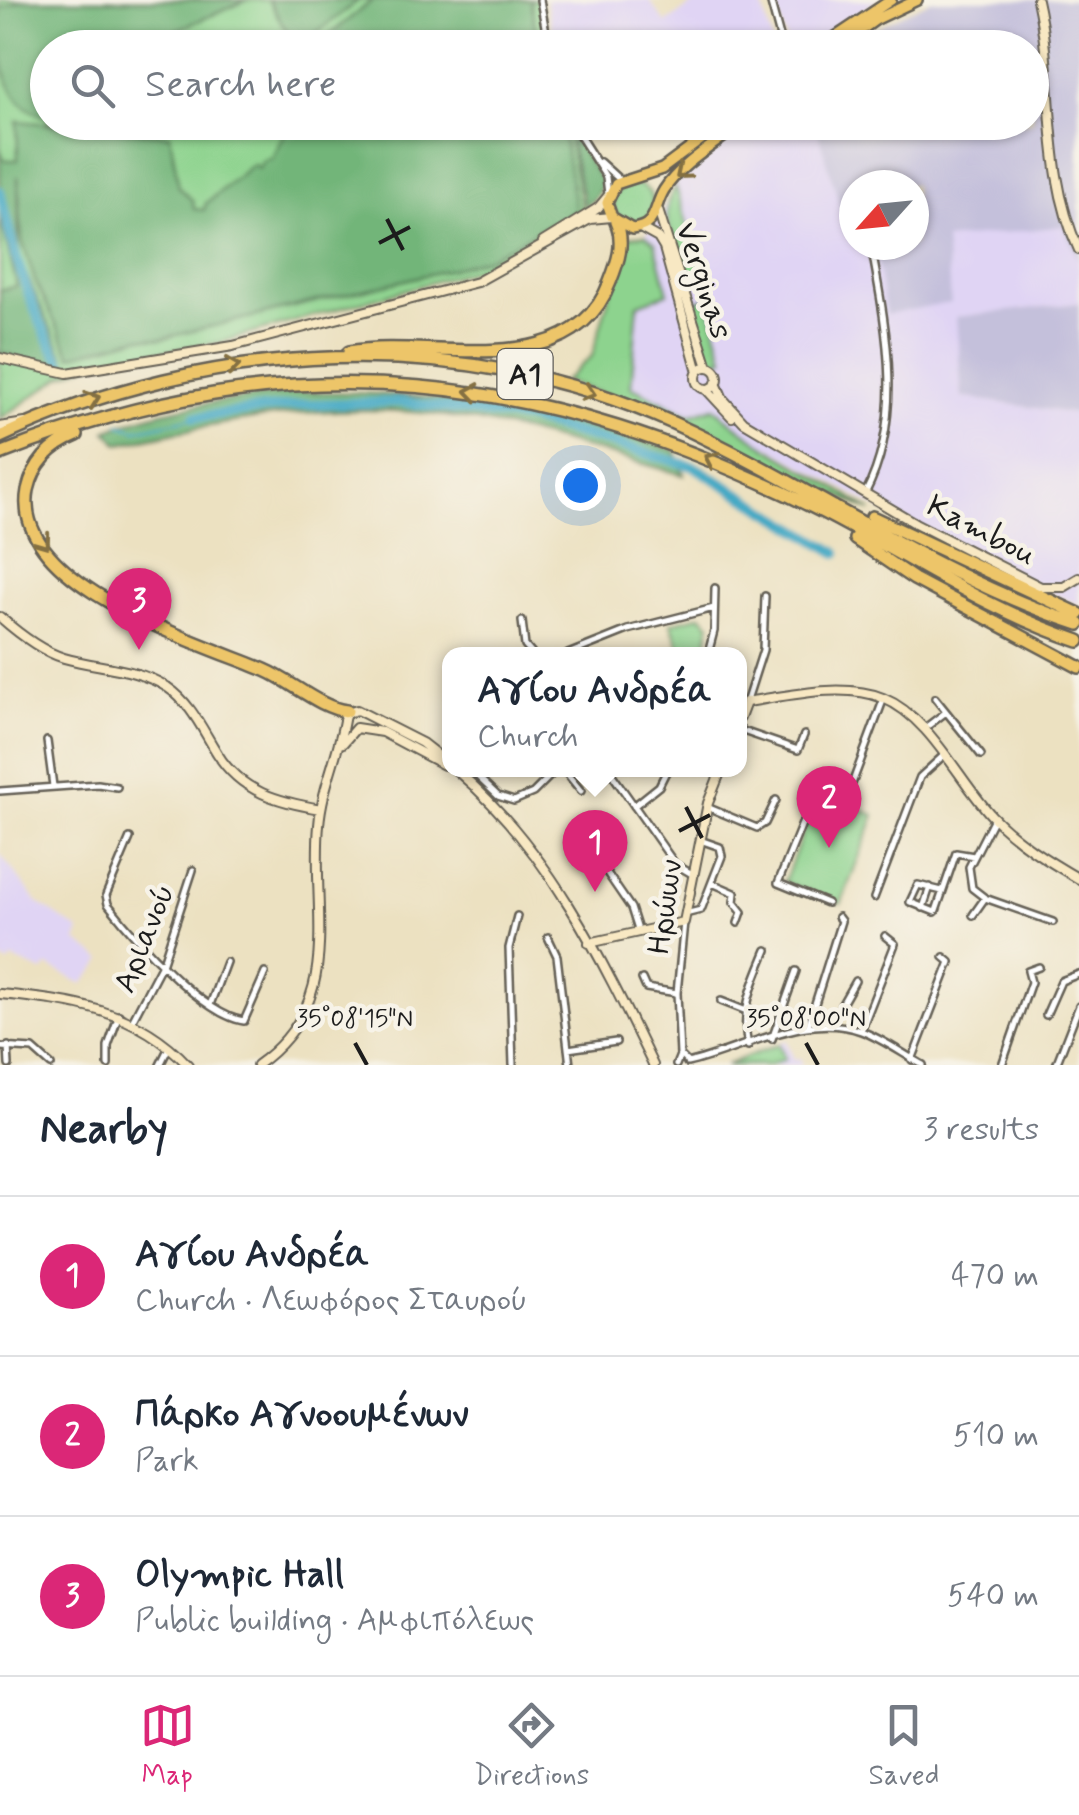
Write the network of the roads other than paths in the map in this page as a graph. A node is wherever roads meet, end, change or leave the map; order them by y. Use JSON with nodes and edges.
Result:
{"nodes":[{"id":1,"x":540,"y":0,"type":"edge"},
{"id":2,"x":770,"y":0,"type":"edge"},
{"id":3,"x":891,"y":0,"type":"edge"},
{"id":4,"x":917,"y":0,"type":"edge"},
{"id":5,"x":1036,"y":0,"type":"edge"},
{"id":6,"x":545,"y":30,"type":"edge"},
{"id":7,"x":778,"y":30,"type":"edge"},
{"id":8,"x":846,"y":30,"type":"edge"},
{"id":9,"x":862,"y":30,"type":"edge"},
{"id":10,"x":1040,"y":30,"type":"edge"},
{"id":11,"x":1049,"y":92,"type":"edge"},
{"id":12,"x":583,"y":140,"type":"edge"},
{"id":13,"x":701,"y":140,"type":"edge"},
{"id":14,"x":721,"y":140,"type":"edge"},
{"id":15,"x":591,"y":152,"type":"junction"},
{"id":16,"x":636,"y":179,"type":"junction"},
{"id":17,"x":621,"y":181,"type":"junction"},
{"id":18,"x":608,"y":196,"type":"junction"},
{"id":19,"x":658,"y":205,"type":"junction"},
{"id":20,"x":614,"y":220,"type":"junction"},
{"id":21,"x":640,"y":228,"type":"junction"},
{"id":22,"x":1079,"y":250,"type":"edge"},
{"id":23,"x":873,"y":260,"type":"edge"},
{"id":24,"x":275,"y":334,"type":"junction"},
{"id":25,"x":0,"y":358,"type":"edge"},
{"id":26,"x":321,"y":359,"type":"junction"},
{"id":27,"x":708,"y":367,"type":"junction"},
{"id":28,"x":698,"y":372,"type":"junction"},
{"id":29,"x":716,"y":383,"type":"junction"},
{"id":30,"x":706,"y":389,"type":"junction"},
{"id":31,"x":166,"y":404,"type":"junction"},
{"id":32,"x":41,"y":419,"type":"junction"},
{"id":33,"x":0,"y":427,"type":"edge"},
{"id":34,"x":0,"y":437,"type":"edge"},
{"id":35,"x":0,"y":458,"type":"edge"},
{"id":36,"x":784,"y":494,"type":"junction"},
{"id":37,"x":865,"y":494,"type":"junction"},
{"id":38,"x":1079,"y":578,"type":"edge"},
{"id":39,"x":715,"y":588,"type":"dead end"},
{"id":40,"x":765,"y":596,"type":"dead end"},
{"id":41,"x":714,"y":608,"type":"junction"},
{"id":42,"x":1078,"y":615,"type":"edge"},
{"id":43,"x":0,"y":617,"type":"edge"},
{"id":44,"x":522,"y":620,"type":"dead end"},
{"id":45,"x":1079,"y":641,"type":"edge"},
{"id":46,"x":527,"y":647,"type":"edge"},
{"id":47,"x":586,"y":647,"type":"edge"},
{"id":48,"x":710,"y":647,"type":"edge"},
{"id":49,"x":1079,"y":667,"type":"edge"},
{"id":50,"x":884,"y":698,"type":"junction"},
{"id":51,"x":935,"y":698,"type":"dead end"},
{"id":52,"x":747,"y":699,"type":"edge"},
{"id":53,"x":747,"y":702,"type":"edge"},
{"id":54,"x":946,"y":712,"type":"junction"},
{"id":55,"x":362,"y":715,"type":"junction"},
{"id":56,"x":346,"y":716,"type":"junction"},
{"id":57,"x":357,"y":728,"type":"junction"},
{"id":58,"x":923,"y":730,"type":"junction"},
{"id":59,"x":747,"y":732,"type":"edge"},
{"id":60,"x":804,"y":735,"type":"dead end"},
{"id":61,"x":47,"y":741,"type":"dead end"},
{"id":62,"x":338,"y":750,"type":"junction"},
{"id":63,"x":980,"y":755,"type":"dead end"},
{"id":64,"x":943,"y":756,"type":"junction"},
{"id":65,"x":442,"y":759,"type":"edge"},
{"id":66,"x":442,"y":763,"type":"edge"},
{"id":67,"x":462,"y":777,"type":"edge"},
{"id":68,"x":479,"y":777,"type":"edge"},
{"id":69,"x":546,"y":777,"type":"edge"},
{"id":70,"x":570,"y":777,"type":"edge"},
{"id":71,"x":614,"y":777,"type":"edge"},
{"id":72,"x":664,"y":777,"type":"edge"},
{"id":73,"x":718,"y":777,"type":"edge"},
{"id":74,"x":53,"y":786,"type":"junction"},
{"id":75,"x":117,"y":787,"type":"dead end"},
{"id":76,"x":816,"y":789,"type":"dead end"},
{"id":77,"x":581,"y":790,"type":"dead end"},
{"id":78,"x":0,"y":792,"type":"edge"},
{"id":79,"x":849,"y":792,"type":"dead end"},
{"id":80,"x":776,"y":800,"type":"dead end"},
{"id":81,"x":634,"y":806,"type":"junction"},
{"id":82,"x":707,"y":807,"type":"junction"},
{"id":83,"x":321,"y":809,"type":"junction"},
{"id":84,"x":994,"y":818,"type":"junction"},
{"id":85,"x":130,"y":838,"type":"dead end"},
{"id":86,"x":700,"y":840,"type":"junction"},
{"id":87,"x":974,"y":856,"type":"junction"},
{"id":88,"x":194,"y":870,"type":"dead end"},
{"id":89,"x":608,"y":873,"type":"dead end"},
{"id":90,"x":692,"y":874,"type":"junction"},
{"id":91,"x":1079,"y":878,"type":"edge"},
{"id":92,"x":712,"y":883,"type":"junction"},
{"id":93,"x":930,"y":887,"type":"junction"},
{"id":94,"x":942,"y":892,"type":"junction"},
{"id":95,"x":874,"y":898,"type":"dead end"},
{"id":96,"x":985,"y":898,"type":"junction"},
{"id":97,"x":826,"y":903,"type":"dead end"},
{"id":98,"x":923,"y":908,"type":"junction"},
{"id":99,"x":974,"y":915,"type":"dead end"},
{"id":100,"x":517,"y":916,"type":"dead end"},
{"id":101,"x":838,"y":917,"type":"dead end"},
{"id":102,"x":684,"y":918,"type":"junction"},
{"id":103,"x":1054,"y":922,"type":"dead end"},
{"id":104,"x":738,"y":923,"type":"dead end"},
{"id":105,"x":580,"y":925,"type":"junction"},
{"id":106,"x":638,"y":930,"type":"junction"},
{"id":107,"x":609,"y":936,"type":"junction"},
{"id":108,"x":885,"y":936,"type":"dead end"},
{"id":109,"x":548,"y":937,"type":"dead end"},
{"id":110,"x":590,"y":943,"type":"junction"},
{"id":111,"x":767,"y":950,"type":"dead end"},
{"id":112,"x":944,"y":957,"type":"dead end"},
{"id":113,"x":163,"y":962,"type":"junction"},
{"id":114,"x":226,"y":962,"type":"dead end"},
{"id":115,"x":600,"y":962,"type":"junction"},
{"id":116,"x":1039,"y":967,"type":"dead end"},
{"id":117,"x":796,"y":971,"type":"dead end"},
{"id":118,"x":265,"y":973,"type":"dead end"},
{"id":119,"x":1079,"y":974,"type":"edge"},
{"id":120,"x":642,"y":980,"type":"dead end"},
{"id":121,"x":855,"y":981,"type":"dead end"},
{"id":122,"x":678,"y":993,"type":"junction"},
{"id":123,"x":0,"y":994,"type":"edge"},
{"id":124,"x":721,"y":1001,"type":"dead end"},
{"id":125,"x":210,"y":1005,"type":"junction"},
{"id":126,"x":1079,"y":1006,"type":"edge"},
{"id":127,"x":744,"y":1010,"type":"junction"},
{"id":128,"x":118,"y":1015,"type":"junction"},
{"id":129,"x":1046,"y":1015,"type":"dead end"},
{"id":130,"x":1076,"y":1020,"type":"edge"},
{"id":131,"x":132,"y":1021,"type":"junction"},
{"id":132,"x":830,"y":1025,"type":"junction"},
{"id":133,"x":808,"y":1026,"type":"junction"},
{"id":134,"x":861,"y":1031,"type":"junction"},
{"id":135,"x":772,"y":1039,"type":"junction"},
{"id":136,"x":616,"y":1042,"type":"dead end"},
{"id":137,"x":4,"y":1046,"type":"edge"},
{"id":138,"x":748,"y":1046,"type":"junction"},
{"id":139,"x":170,"y":1047,"type":"junction"},
{"id":140,"x":568,"y":1048,"type":"junction"},
{"id":141,"x":680,"y":1055,"type":"junction"},
{"id":142,"x":912,"y":1060,"type":"junction"},
{"id":143,"x":687,"y":1064,"type":"edge"},
{"id":144,"x":8,"y":1065,"type":"edge"},
{"id":145,"x":51,"y":1065,"type":"edge"},
{"id":146,"x":108,"y":1065,"type":"edge"},
{"id":147,"x":160,"y":1065,"type":"edge"},
{"id":148,"x":188,"y":1065,"type":"edge"},
{"id":149,"x":257,"y":1065,"type":"edge"},
{"id":150,"x":513,"y":1065,"type":"edge"},
{"id":151,"x":570,"y":1065,"type":"edge"},
{"id":152,"x":653,"y":1065,"type":"edge"},
{"id":153,"x":676,"y":1065,"type":"edge"},
{"id":154,"x":923,"y":1065,"type":"edge"},
{"id":155,"x":1002,"y":1065,"type":"edge"},
{"id":156,"x":1055,"y":1065,"type":"edge"}],
"edges":[{"from":1,"to":6,"type":"street"},
{"from":2,"to":7,"type":"street"},
{"from":3,"to":8,"type":"main road"},
{"from":4,"to":9,"type":"main road"},
{"from":5,"to":10,"type":"street"},
{"from":11,"to":22,"type":"street"},
{"from":12,"to":15,"type":"street"},
{"from":13,"to":16,"type":"main road"},
{"from":14,"to":19,"type":"main road","one_way":true},
{"from":15,"to":17,"type":"street"},
{"from":15,"to":18,"type":"street"},
{"from":16,"to":17,"type":"main road"},
{"from":16,"to":19,"type":"main road"},
{"from":17,"to":18,"type":"main road"},
{"from":18,"to":20,"type":"main road"},
{"from":18,"to":24,"type":"street"},
{"from":19,"to":21,"type":"main road"},
{"from":19,"to":27,"type":"street","name":"Verginas"},
{"from":20,"to":21,"type":"main road"},
{"from":20,"to":24,"type":"street"},
{"from":20,"to":26,"type":"highway"},
{"from":21,"to":28,"type":"street","name":"Verginas"},
{"from":23,"to":37,"type":"street"},
{"from":24,"to":25,"type":"street"},
{"from":32,"to":26,"type":"highway","number":"A1","one_way":true},
{"from":26,"to":42,"type":"highway","number":"A1","one_way":true},
{"from":27,"to":28,"type":"street"},
{"from":27,"to":29,"type":"street"},
{"from":28,"to":30,"type":"street"},
{"from":29,"to":30,"type":"street"},
{"from":29,"to":37,"type":"street","name":"Kambou"},
{"from":30,"to":37,"type":"street","name":"Kambou"},
{"from":31,"to":35,"type":"highway","number":"A1"},
{"from":36,"to":31,"type":"highway","number":"A1","one_way":true},
{"from":31,"to":56,"type":"highway","one_way":true},
{"from":32,"to":33,"type":"street"},
{"from":32,"to":34,"type":"highway","number":"A1"},
{"from":36,"to":45,"type":"highway","number":"A1"},
{"from":36,"to":49,"type":"highway"},
{"from":37,"to":38,"type":"street","name":"Kambou"},
{"from":39,"to":41,"type":"street"},
{"from":40,"to":52,"type":"street"},
{"from":41,"to":47,"type":"street"},
{"from":41,"to":48,"type":"street"},
{"from":43,"to":83,"type":"street"},
{"from":44,"to":46,"type":"street"},
{"from":50,"to":53,"type":"street"},
{"from":50,"to":58,"type":"street"},
{"from":50,"to":79,"type":"street"},
{"from":51,"to":54,"type":"street"},
{"from":54,"to":58,"type":"street"},
{"from":54,"to":63,"type":"street"},
{"from":55,"to":56,"type":"street"},
{"from":55,"to":57,"type":"street"},
{"from":55,"to":65,"type":"street"},
{"from":56,"to":57,"type":"street"},
{"from":56,"to":62,"type":"street"},
{"from":57,"to":62,"type":"street"},
{"from":57,"to":66,"type":"street"},
{"from":58,"to":64,"type":"street"},
{"from":59,"to":60,"type":"street"},
{"from":61,"to":74,"type":"street"},
{"from":62,"to":83,"type":"street"},
{"from":64,"to":84,"type":"street"},
{"from":64,"to":95,"type":"street"},
{"from":67,"to":105,"type":"street"},
{"from":68,"to":69,"type":"street"},
{"from":70,"to":77,"type":"street"},
{"from":71,"to":81,"type":"street"},
{"from":72,"to":81,"type":"street"},
{"from":73,"to":82,"type":"street","name":"Ηρώων"},
{"from":74,"to":75,"type":"street"},
{"from":74,"to":78,"type":"street"},
{"from":76,"to":97,"type":"street"},
{"from":80,"to":82,"type":"street"},
{"from":81,"to":90,"type":"street"},
{"from":82,"to":86,"type":"street","name":"Ηρώων"},
{"from":83,"to":149,"type":"street"},
{"from":84,"to":87,"type":"street"},
{"from":84,"to":91,"type":"street"},
{"from":85,"to":113,"type":"street"},
{"from":86,"to":90,"type":"street","name":"Ηρώων"},
{"from":86,"to":92,"type":"street"},
{"from":87,"to":94,"type":"street"},
{"from":87,"to":96,"type":"street"},
{"from":88,"to":113,"type":"street","name":"Αριανού"},
{"from":89,"to":106,"type":"street"},
{"from":90,"to":102,"type":"street","name":"Ηρώων"},
{"from":92,"to":102,"type":"street"},
{"from":92,"to":104,"type":"street"},
{"from":93,"to":94,"type":"street"},
{"from":93,"to":98,"type":"street"},
{"from":93,"to":98,"type":"street"},
{"from":94,"to":98,"type":"street"},
{"from":96,"to":99,"type":"street"},
{"from":96,"to":103,"type":"street"},
{"from":100,"to":150,"type":"street"},
{"from":101,"to":133,"type":"street"},
{"from":102,"to":106,"type":"street"},
{"from":102,"to":122,"type":"street","name":"Ηρώων"},
{"from":105,"to":107,"type":"street"},
{"from":105,"to":110,"type":"street"},
{"from":106,"to":107,"type":"street"},
{"from":107,"to":110,"type":"street"},
{"from":107,"to":115,"type":"street"},
{"from":108,"to":134,"type":"street"},
{"from":109,"to":140,"type":"street"},
{"from":110,"to":115,"type":"street"},
{"from":111,"to":127,"type":"street"},
{"from":112,"to":142,"type":"street"},
{"from":113,"to":125,"type":"street"},
{"from":113,"to":131,"type":"street","name":"Αριανού"},
{"from":114,"to":125,"type":"street"},
{"from":115,"to":152,"type":"street"},
{"from":116,"to":155,"type":"street"},
{"from":117,"to":135,"type":"street"},
{"from":118,"to":125,"type":"street"},
{"from":119,"to":129,"type":"street"},
{"from":120,"to":122,"type":"street"},
{"from":121,"to":132,"type":"street"},
{"from":122,"to":141,"type":"street","name":"Ηρώων"},
{"from":123,"to":128,"type":"street"},
{"from":124,"to":127,"type":"street"},
{"from":126,"to":130,"type":"street"},
{"from":127,"to":138,"type":"street"},
{"from":128,"to":131,"type":"street"},
{"from":128,"to":146,"type":"street"},
{"from":130,"to":156,"type":"street"},
{"from":131,"to":139,"type":"street"},
{"from":132,"to":133,"type":"street"},
{"from":132,"to":134,"type":"street"},
{"from":133,"to":135,"type":"street"},
{"from":134,"to":142,"type":"street"},
{"from":135,"to":138,"type":"street"},
{"from":136,"to":140,"type":"street"},
{"from":137,"to":144,"type":"street"},
{"from":137,"to":145,"type":"street"},
{"from":138,"to":143,"type":"street"},
{"from":139,"to":147,"type":"street"},
{"from":139,"to":148,"type":"street"},
{"from":140,"to":151,"type":"street"},
{"from":141,"to":143,"type":"street"},
{"from":141,"to":153,"type":"street"},
{"from":142,"to":154,"type":"street"}]}
